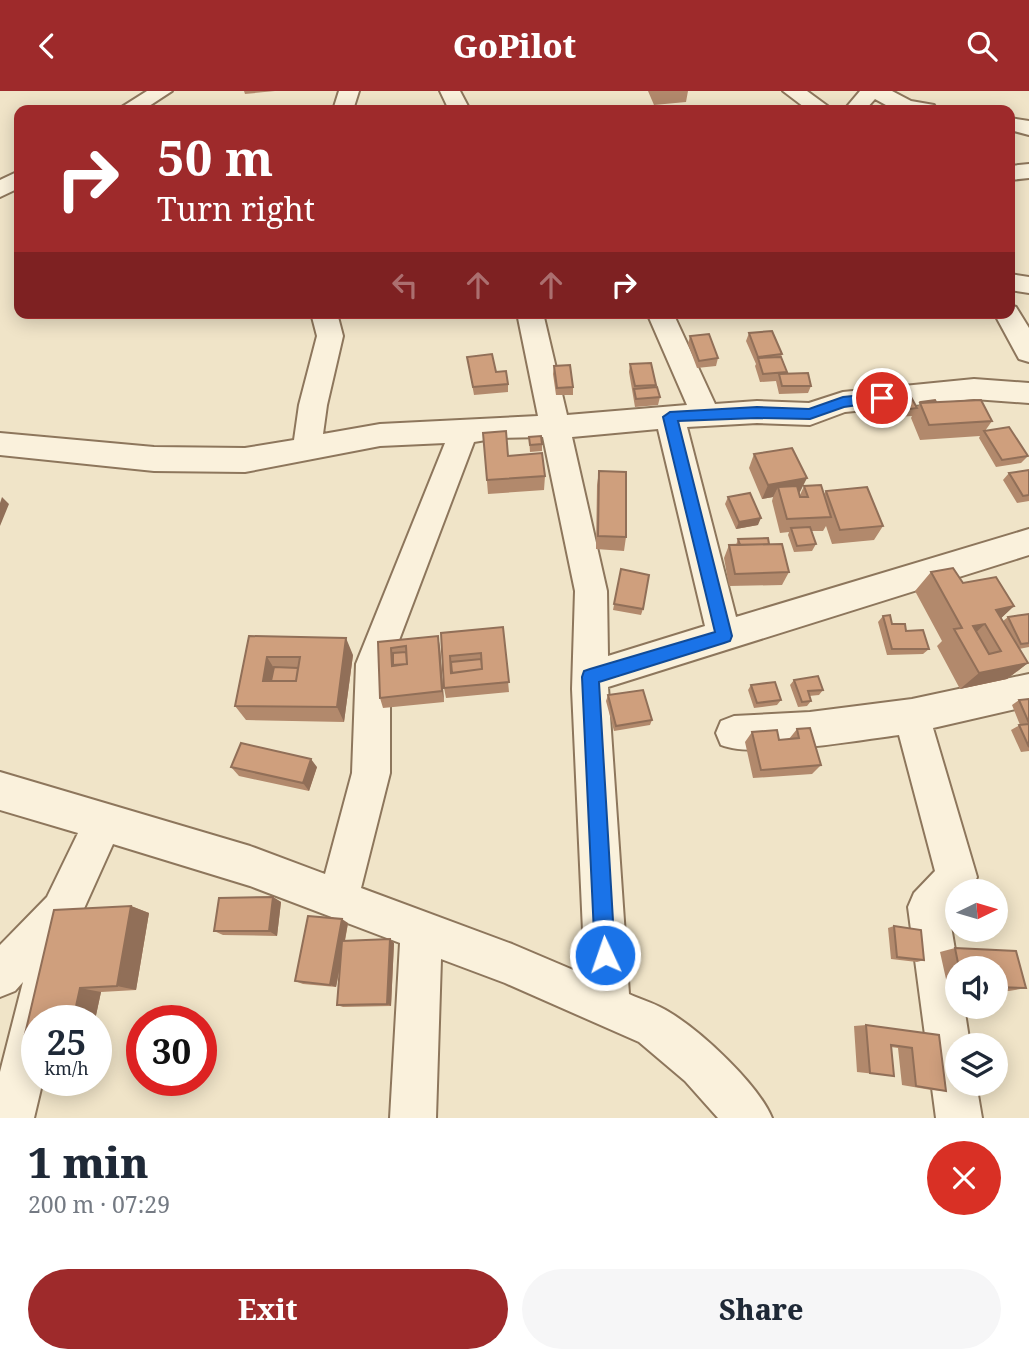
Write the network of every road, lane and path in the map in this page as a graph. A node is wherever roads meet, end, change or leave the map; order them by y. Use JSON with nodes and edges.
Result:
{"nodes":[{"id":1,"x":162,"y":91,"type":"edge"},
{"id":2,"x":793,"y":91,"type":"edge"},
{"id":3,"x":871,"y":91,"type":"edge"},
{"id":4,"x":877,"y":91,"type":"edge"},
{"id":5,"x":137,"y":105,"type":"edge"},
{"id":6,"x":814,"y":105,"type":"edge"},
{"id":7,"x":858,"y":105,"type":"edge"},
{"id":8,"x":902,"y":105,"type":"edge"},
{"id":9,"x":326,"y":319,"type":"edge"},
{"id":10,"x":531,"y":319,"type":"edge"},
{"id":11,"x":663,"y":319,"type":"edge"},
{"id":12,"x":1010,"y":319,"type":"edge"},
{"id":13,"x":1029,"y":352,"type":"edge"},
{"id":14,"x":1029,"y":393,"type":"edge"},
{"id":15,"x":706,"y":415,"type":"junction"},
{"id":16,"x":670,"y":417,"type":"junction"},
{"id":17,"x":555,"y":427,"type":"junction"},
{"id":18,"x":464,"y":431,"type":"junction"},
{"id":19,"x":0,"y":444,"type":"edge"},
{"id":20,"x":307,"y":448,"type":"junction"},
{"id":21,"x":1029,"y":542,"type":"edge"},
{"id":22,"x":724,"y":636,"type":"junction"},
{"id":23,"x":590,"y":677,"type":"junction"},
{"id":24,"x":1029,"y":690,"type":"edge"},
{"id":25,"x":912,"y":716,"type":"junction"},
{"id":26,"x":734,"y":733,"type":"dead end"},
{"id":27,"x":0,"y":791,"type":"edge"},
{"id":28,"x":103,"y":822,"type":"junction"},
{"id":29,"x":338,"y":900,"type":"junction"},
{"id":30,"x":62,"y":910,"type":"junction"},
{"id":31,"x":421,"y":932,"type":"junction"},
{"id":32,"x":0,"y":976,"type":"edge"},
{"id":33,"x":608,"y":1008,"type":"junction"},
{"id":34,"x":10,"y":1118,"type":"edge"},
{"id":35,"x":413,"y":1118,"type":"edge"},
{"id":36,"x":749,"y":1118,"type":"edge"},
{"id":37,"x":959,"y":1118,"type":"edge"}],
"edges":[{"from":1,"to":5,"type":"street"},
{"from":2,"to":6,"type":"street"},
{"from":3,"to":7,"type":"street"},
{"from":4,"to":8,"type":"street"},
{"from":9,"to":20,"type":"street"},
{"from":10,"to":17,"type":"street"},
{"from":11,"to":15,"type":"street"},
{"from":12,"to":13,"type":"street"},
{"from":14,"to":15,"type":"street"},
{"from":15,"to":16,"type":"street"},
{"from":16,"to":17,"type":"street"},
{"from":16,"to":22,"type":"street"},
{"from":17,"to":18,"type":"street"},
{"from":17,"to":23,"type":"street"},
{"from":18,"to":20,"type":"street"},
{"from":18,"to":29,"type":"street"},
{"from":19,"to":20,"type":"street"},
{"from":21,"to":22,"type":"street"},
{"from":22,"to":23,"type":"street"},
{"from":23,"to":33,"type":"street"},
{"from":24,"to":25,"type":"street"},
{"from":25,"to":26,"type":"street"},
{"from":25,"to":37,"type":"street"},
{"from":27,"to":28,"type":"street"},
{"from":28,"to":29,"type":"street"},
{"from":28,"to":30,"type":"street"},
{"from":29,"to":31,"type":"street"},
{"from":30,"to":32,"type":"street"},
{"from":30,"to":34,"type":"street"},
{"from":31,"to":33,"type":"street"},
{"from":31,"to":35,"type":"street"},
{"from":33,"to":36,"type":"street"}]}
